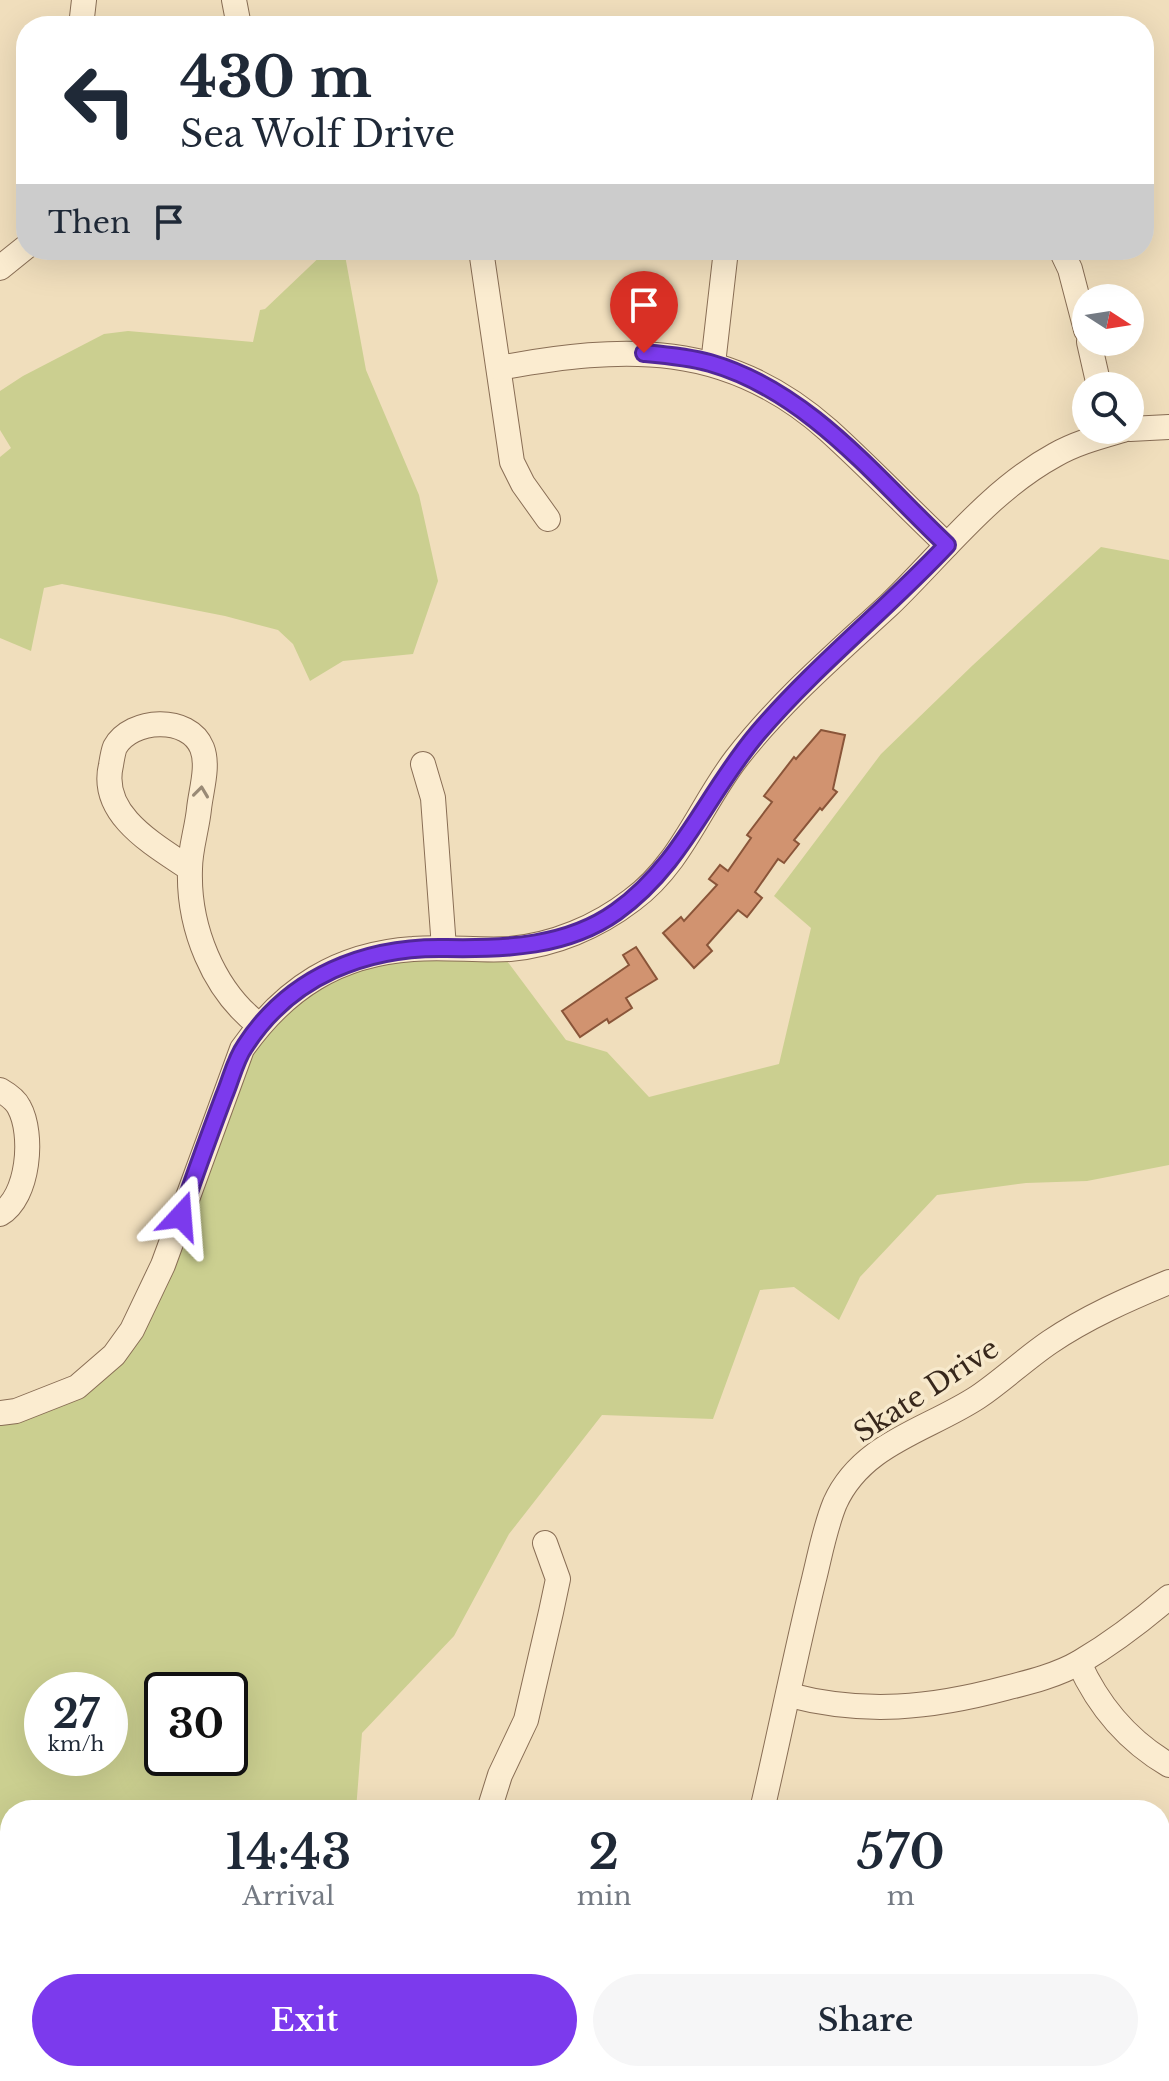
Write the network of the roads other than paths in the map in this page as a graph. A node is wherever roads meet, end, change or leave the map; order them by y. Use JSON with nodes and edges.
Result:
{"nodes":[{"id":1,"x":16,"y":255,"type":"edge"},
{"id":2,"x":483,"y":260,"type":"edge"},
{"id":3,"x":725,"y":260,"type":"edge"},
{"id":4,"x":1066,"y":260,"type":"edge"},
{"id":5,"x":0,"y":268,"type":"edge"},
{"id":6,"x":1074,"y":284,"type":"edge"},
{"id":7,"x":713,"y":364,"type":"junction"},
{"id":8,"x":499,"y":368,"type":"junction"},
{"id":9,"x":1169,"y":427,"type":"edge"},
{"id":10,"x":1144,"y":428,"type":"edge"},
{"id":11,"x":1077,"y":444,"type":"edge"},
{"id":12,"x":548,"y":519,"type":"dead end"},
{"id":13,"x":947,"y":545,"type":"junction"},
{"id":14,"x":423,"y":764,"type":"dead end"},
{"id":15,"x":190,"y":869,"type":"junction"},
{"id":16,"x":444,"y":948,"type":"junction"},
{"id":17,"x":259,"y":1025,"type":"junction"},
{"id":18,"x":0,"y":1090,"type":"edge"},
{"id":19,"x":0,"y":1214,"type":"edge"},
{"id":20,"x":1169,"y":1282,"type":"edge"},
{"id":21,"x":0,"y":1413,"type":"edge"},
{"id":22,"x":545,"y":1543,"type":"dead end"},
{"id":23,"x":1169,"y":1597,"type":"edge"},
{"id":24,"x":1079,"y":1663,"type":"junction"},
{"id":25,"x":789,"y":1695,"type":"junction"},
{"id":26,"x":1169,"y":1765,"type":"edge"},
{"id":27,"x":492,"y":1800,"type":"edge"},
{"id":28,"x":764,"y":1800,"type":"edge"}],
"edges":[{"from":1,"to":5,"type":"street"},
{"from":2,"to":8,"type":"street"},
{"from":3,"to":7,"type":"street"},
{"from":4,"to":6,"type":"street"},
{"from":7,"to":8,"type":"street"},
{"from":7,"to":13,"type":"street"},
{"from":8,"to":12,"type":"street"},
{"from":9,"to":10,"type":"street"},
{"from":11,"to":13,"type":"street"},
{"from":13,"to":16,"type":"street"},
{"from":14,"to":16,"type":"street"},
{"from":15,"to":15,"type":"street","one_way":true},
{"from":15,"to":17,"type":"street"},
{"from":16,"to":17,"type":"street"},
{"from":17,"to":21,"type":"street"},
{"from":18,"to":19,"type":"street"},
{"from":20,"to":25,"type":"street","name":"Skate Drive"},
{"from":22,"to":27,"type":"street"},
{"from":23,"to":24,"type":"street"},
{"from":24,"to":25,"type":"street"},
{"from":24,"to":26,"type":"street"},
{"from":25,"to":28,"type":"street","name":"Skate Drive"}]}
